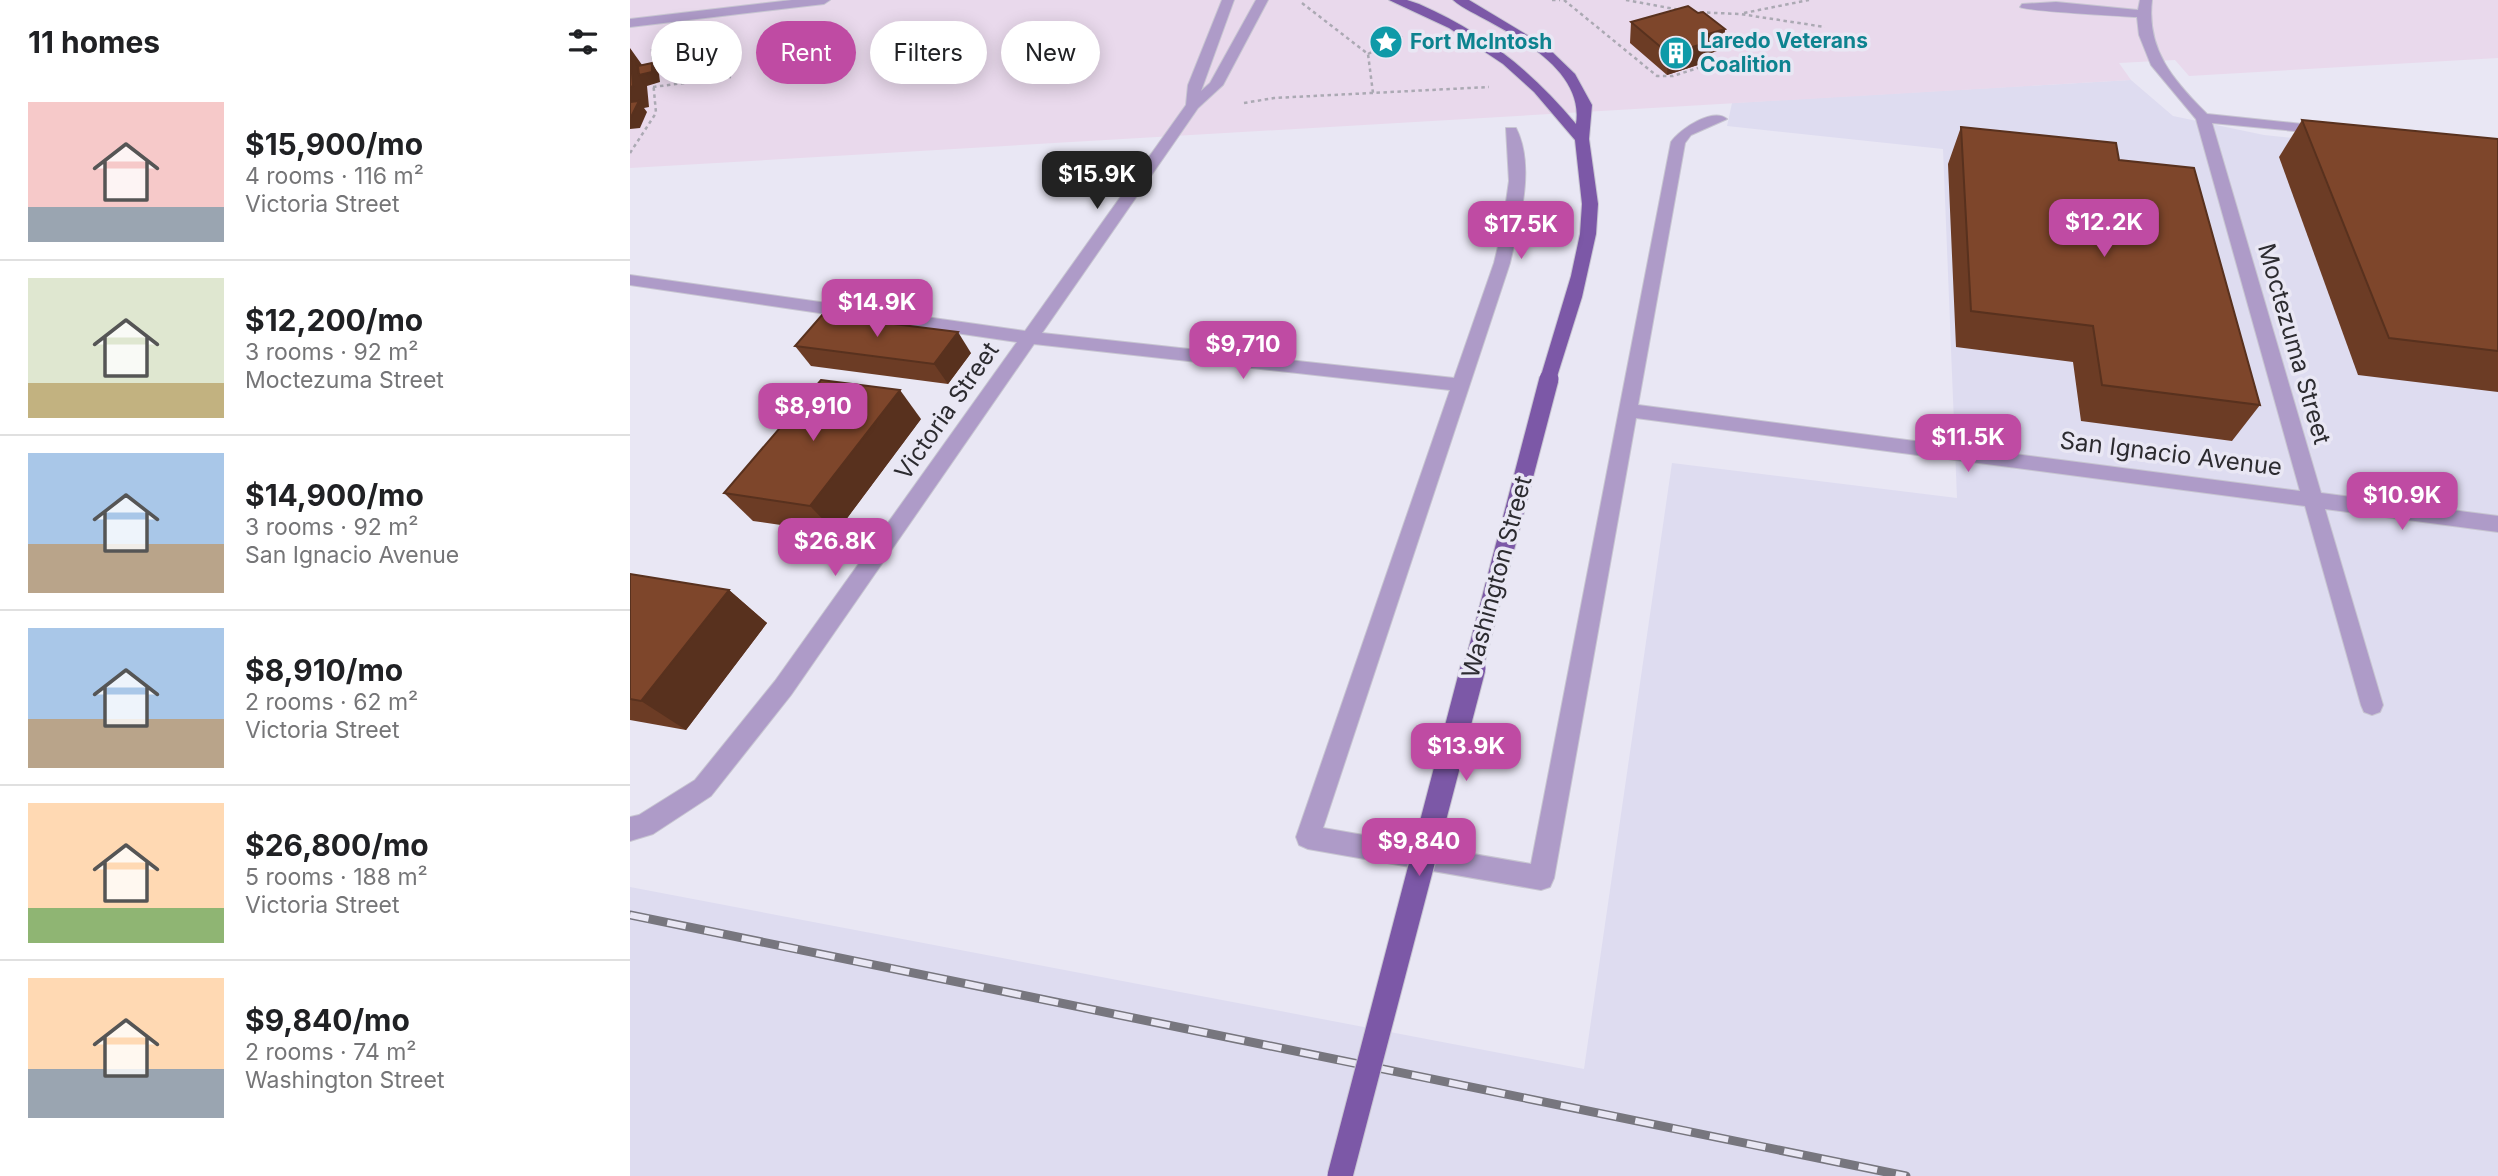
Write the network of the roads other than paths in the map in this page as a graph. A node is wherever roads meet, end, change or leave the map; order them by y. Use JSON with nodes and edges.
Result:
{"nodes":[{"id":1,"x":824,"y":0,"type":"edge"},
{"id":2,"x":1228,"y":0,"type":"edge"},
{"id":3,"x":1262,"y":0,"type":"edge"},
{"id":4,"x":1395,"y":0,"type":"edge"},
{"id":5,"x":1459,"y":0,"type":"edge"},
{"id":6,"x":2147,"y":0,"type":"edge"},
{"id":7,"x":783,"y":3,"type":"edge"},
{"id":8,"x":2026,"y":7,"type":"dead end"},
{"id":9,"x":2143,"y":14,"type":"junction"},
{"id":10,"x":630,"y":23,"type":"edge"},
{"id":11,"x":1193,"y":104,"type":"junction"},
{"id":12,"x":2203,"y":118,"type":"junction"},
{"id":13,"x":1720,"y":119,"type":"dead end"},
{"id":14,"x":1511,"y":131,"type":"dead end"},
{"id":15,"x":2337,"y":131,"type":"edge"},
{"id":16,"x":1582,"y":139,"type":"junction"},
{"id":17,"x":630,"y":279,"type":"edge"},
{"id":18,"x":1031,"y":338,"type":"junction"},
{"id":19,"x":1461,"y":385,"type":"junction"},
{"id":20,"x":1629,"y":410,"type":"junction"},
{"id":21,"x":2312,"y":499,"type":"junction"},
{"id":22,"x":2498,"y":524,"type":"edge"},
{"id":23,"x":2372,"y":705,"type":"dead end"},
{"id":24,"x":637,"y":827,"type":"edge"},
{"id":25,"x":1340,"y":1176,"type":"edge"}],
"edges":[{"from":1,"to":7,"type":"street"},
{"from":2,"to":11,"type":"street","name":"Victoria Street"},
{"from":3,"to":11,"type":"street","name":"Victoria Street"},
{"from":4,"to":16,"type":"main road"},
{"from":5,"to":16,"type":"main road"},
{"from":6,"to":9,"type":"street"},
{"from":7,"to":10,"type":"street"},
{"from":8,"to":9,"type":"street"},
{"from":9,"to":12,"type":"street"},
{"from":11,"to":18,"type":"street","name":"Victoria Street"},
{"from":12,"to":15,"type":"street"},
{"from":12,"to":21,"type":"street","name":"Moctezuma Street"},
{"from":13,"to":20,"type":"street"},
{"from":14,"to":19,"type":"street"},
{"from":16,"to":25,"type":"main road","name":"Washington Street","bridge":true},
{"from":17,"to":18,"type":"street"},
{"from":18,"to":19,"type":"street"},
{"from":18,"to":24,"type":"street","name":"Victoria Street"},
{"from":19,"to":20,"type":"street"},
{"from":20,"to":21,"type":"street","name":"San Ignacio Avenue"},
{"from":21,"to":22,"type":"street","name":"San Ignacio Avenue"},
{"from":21,"to":23,"type":"street","name":"Moctezuma Street"}]}
